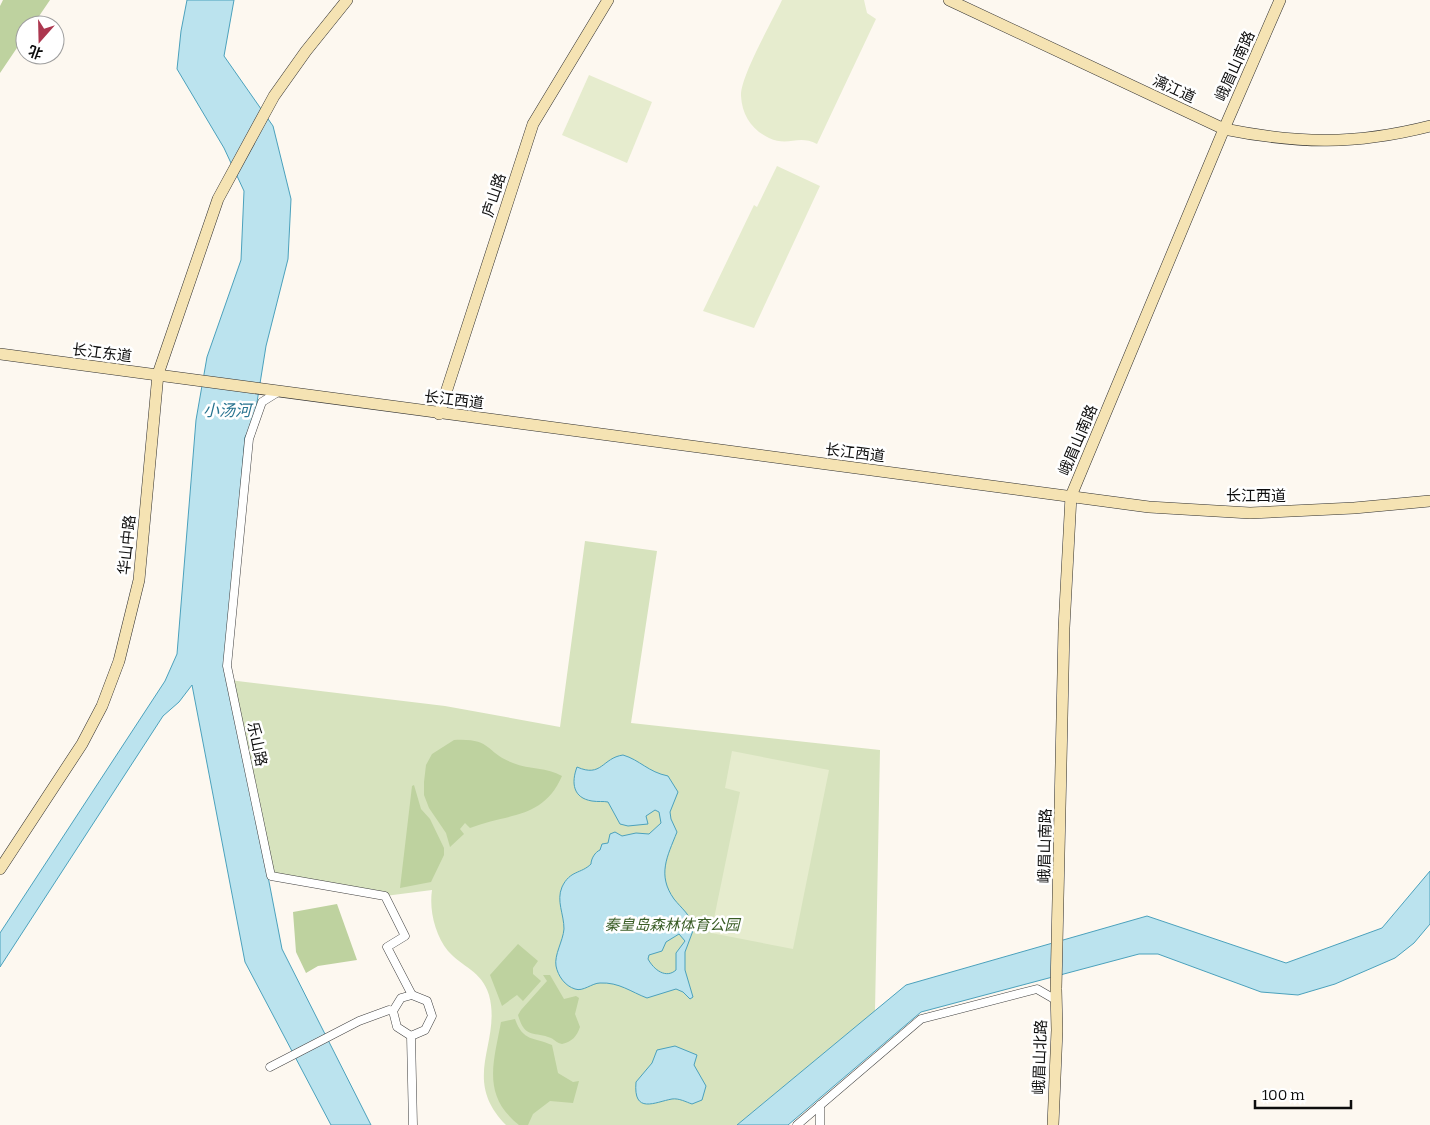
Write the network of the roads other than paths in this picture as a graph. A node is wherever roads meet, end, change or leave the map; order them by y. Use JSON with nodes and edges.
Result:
{"nodes":[{"id":1,"x":347,"y":0,"type":"edge"},
{"id":2,"x":608,"y":0,"type":"edge"},
{"id":3,"x":949,"y":0,"type":"edge"},
{"id":4,"x":1280,"y":0,"type":"edge"},
{"id":5,"x":1430,"y":126,"type":"edge"},
{"id":6,"x":1224,"y":129,"type":"junction"},
{"id":7,"x":0,"y":354,"type":"edge"},
{"id":8,"x":158,"y":374,"type":"junction"},
{"id":9,"x":201,"y":380,"type":"joint"},
{"id":10,"x":278,"y":392,"type":"junction"},
{"id":11,"x":439,"y":414,"type":"junction"},
{"id":12,"x":1071,"y":496,"type":"junction"},
{"id":13,"x":1430,"y":501,"type":"edge"},
{"id":14,"x":0,"y":869,"type":"edge"},
{"id":15,"x":412,"y":995,"type":"junction"},
{"id":16,"x":1056,"y":995,"type":"junction"},
{"id":17,"x":393,"y":1011,"type":"junction"},
{"id":18,"x":411,"y":1036,"type":"junction"},
{"id":19,"x":270,"y":1067,"type":"dead end"},
{"id":20,"x":820,"y":1105,"type":"junction"},
{"id":21,"x":413,"y":1125,"type":"edge"},
{"id":22,"x":797,"y":1125,"type":"edge"},
{"id":23,"x":820,"y":1125,"type":"edge"},
{"id":24,"x":1053,"y":1125,"type":"edge"}],
"edges":[{"from":1,"to":8,"type":"street","name":"华山中路"},
{"from":2,"to":11,"type":"street","name":"庐山路"},
{"from":3,"to":6,"type":"street","name":"漓江道"},
{"from":4,"to":6,"type":"street","name":"峨眉山南路"},
{"from":5,"to":6,"type":"street","name":"漓江道"},
{"from":6,"to":12,"type":"street","name":"峨眉山南路"},
{"from":7,"to":8,"type":"street","name":"长江东道"},
{"from":8,"to":9,"type":"street","name":"长江东道"},
{"from":8,"to":14,"type":"street","name":"华山中路"},
{"from":9,"to":10,"type":"street","name":"长江西道"},
{"from":10,"to":11,"type":"street","name":"长江西道"},
{"from":10,"to":15,"type":"street","name":"乐山路"},
{"from":11,"to":12,"type":"street","name":"长江西道"},
{"from":12,"to":13,"type":"street","name":"长江西道"},
{"from":12,"to":16,"type":"street","name":"峨眉山南路"},
{"from":15,"to":17,"type":"street"},
{"from":15,"to":18,"type":"street","name":"乐山路"},
{"from":16,"to":20,"type":"street"},
{"from":16,"to":24,"type":"street","name":"峨眉山北路"},
{"from":17,"to":18,"type":"street"},
{"from":17,"to":19,"type":"street"},
{"from":18,"to":21,"type":"street"},
{"from":20,"to":22,"type":"street"},
{"from":20,"to":23,"type":"street"}]}
